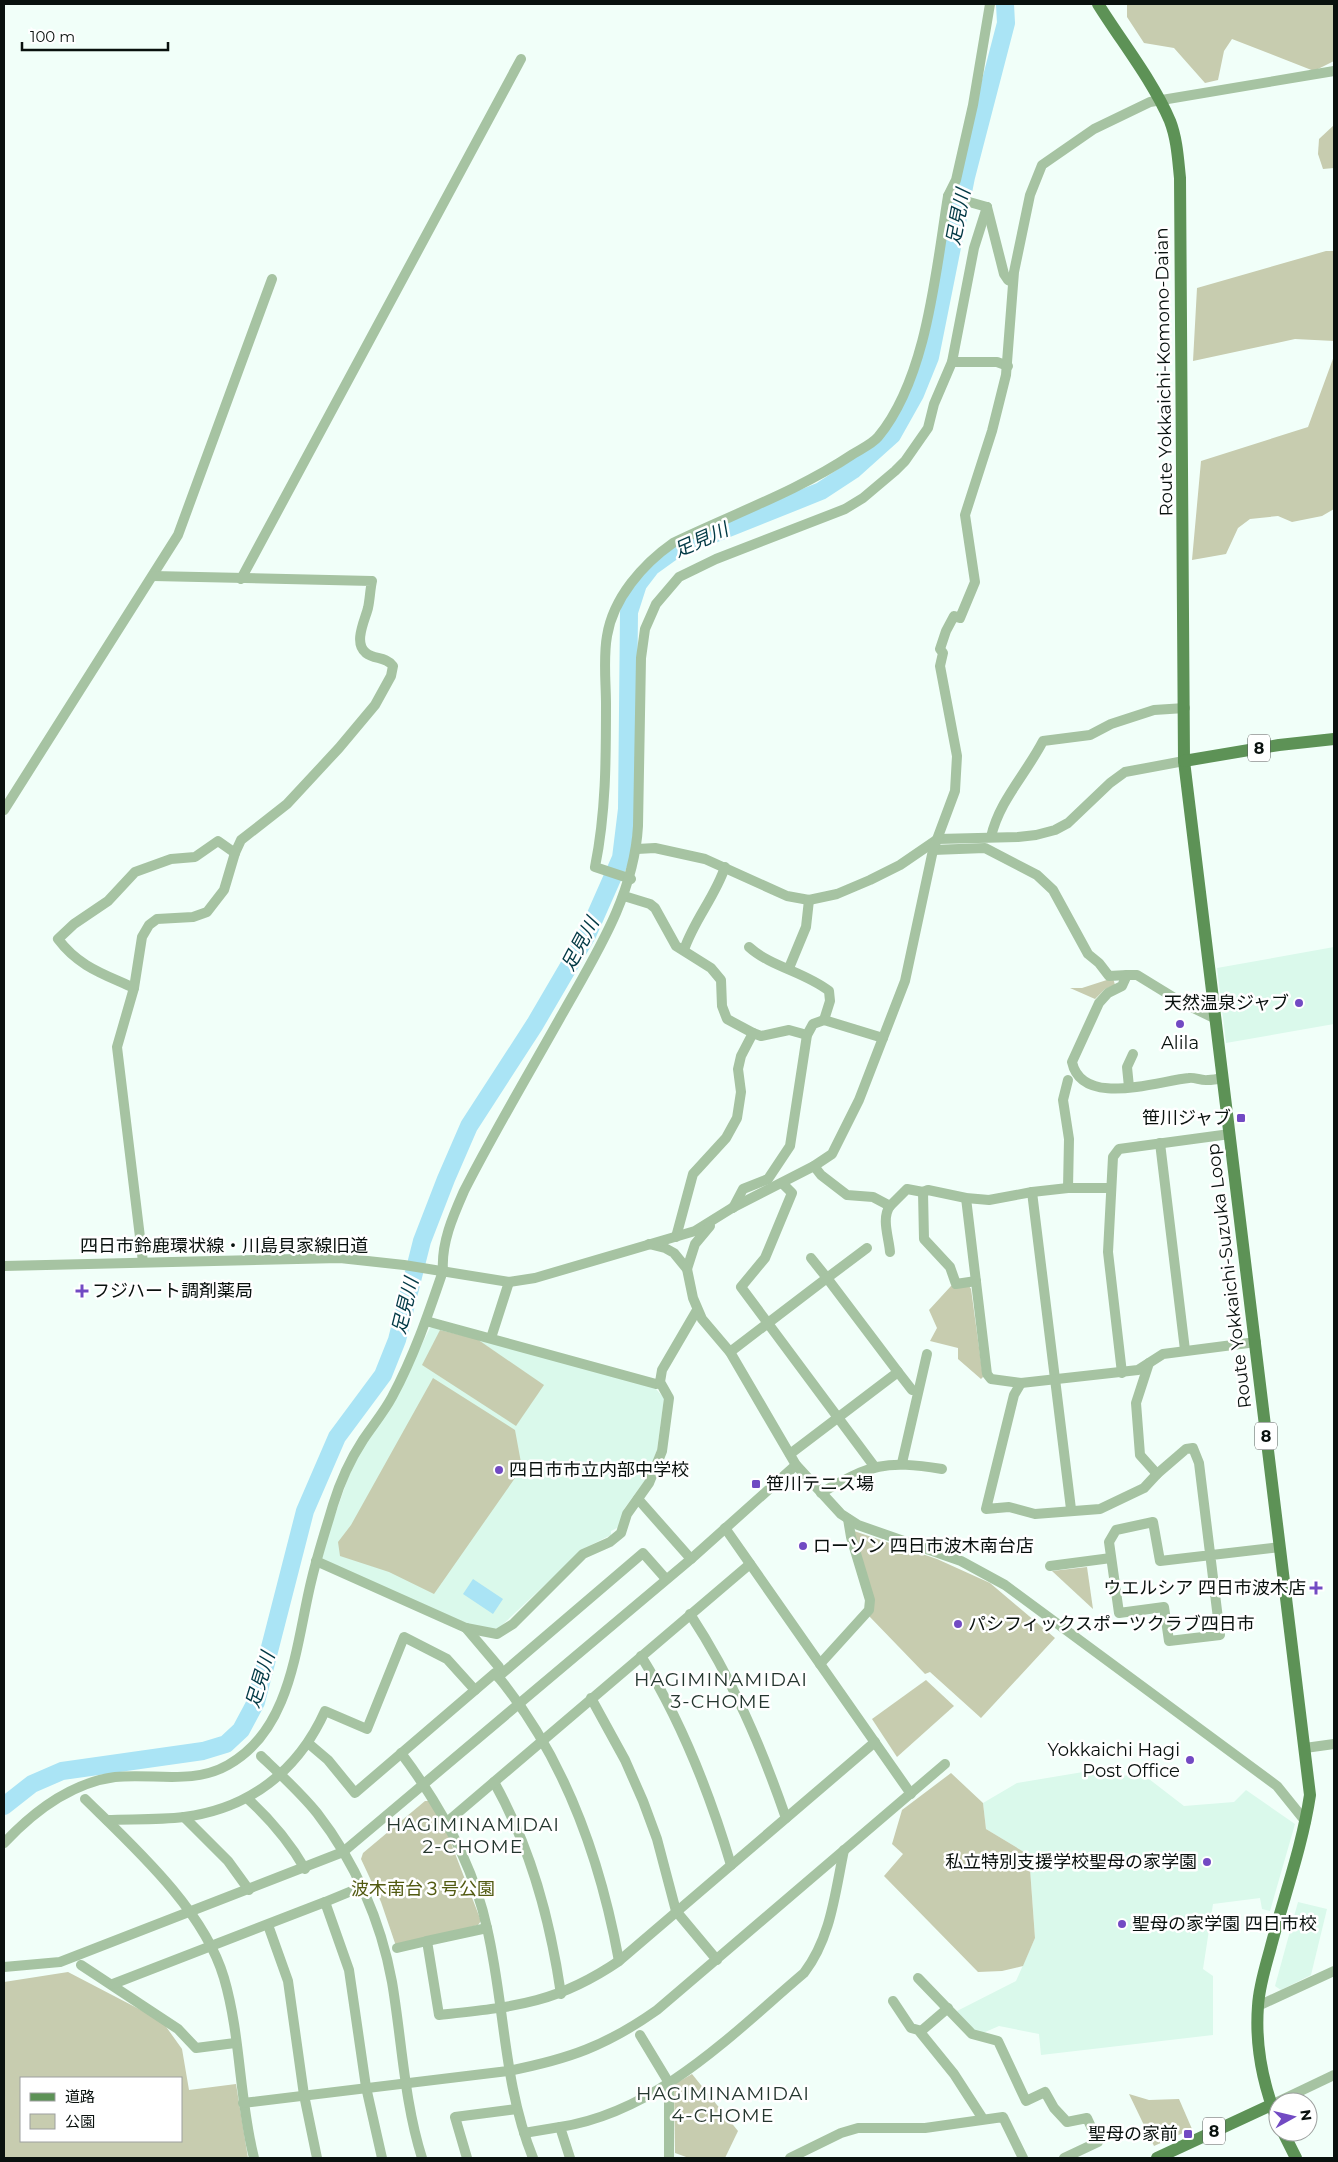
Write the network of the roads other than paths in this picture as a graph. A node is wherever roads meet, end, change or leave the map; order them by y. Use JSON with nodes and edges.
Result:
{"nodes":[{"id":1,"x":990,"y":4,"type":"edge"},
{"id":2,"x":1098,"y":4,"type":"edge"},
{"id":3,"x":521,"y":59,"type":"dead end"},
{"id":4,"x":1334,"y":71,"type":"edge"},
{"id":5,"x":1160,"y":101,"type":"junction"},
{"id":6,"x":948,"y":196,"type":"junction"},
{"id":7,"x":987,"y":208,"type":"junction"},
{"id":8,"x":272,"y":279,"type":"dead end"},
{"id":9,"x":1013,"y":282,"type":"junction"},
{"id":10,"x":952,"y":362,"type":"junction"},
{"id":11,"x":1008,"y":366,"type":"junction"},
{"id":12,"x":153,"y":576,"type":"junction"},
{"id":13,"x":241,"y":579,"type":"junction"},
{"id":14,"x":1184,"y":708,"type":"junction"},
{"id":15,"x":1334,"y":739,"type":"edge"},
{"id":16,"x":1184,"y":761,"type":"junction"},
{"id":17,"x":4,"y":810,"type":"edge"},
{"id":18,"x":991,"y":837,"type":"junction"},
{"id":19,"x":938,"y":839,"type":"junction"},
{"id":20,"x":637,"y":849,"type":"junction"},
{"id":21,"x":934,"y":850,"type":"junction"},
{"id":22,"x":235,"y":853,"type":"junction"},
{"id":23,"x":725,"y":867,"type":"junction"},
{"id":24,"x":629,"y":878,"type":"junction"},
{"id":25,"x":624,"y":896,"type":"junction"},
{"id":26,"x":809,"y":900,"type":"junction"},
{"id":27,"x":749,"y":947,"type":"dead end"},
{"id":28,"x":684,"y":950,"type":"junction"},
{"id":29,"x":789,"y":968,"type":"junction"},
{"id":30,"x":1127,"y":974,"type":"junction"},
{"id":31,"x":134,"y":988,"type":"junction"},
{"id":32,"x":1216,"y":1019,"type":"junction"},
{"id":33,"x":824,"y":1020,"type":"junction"},
{"id":34,"x":753,"y":1032,"type":"junction"},
{"id":35,"x":807,"y":1035,"type":"junction"},
{"id":36,"x":883,"y":1038,"type":"junction"},
{"id":37,"x":1133,"y":1054,"type":"dead end"},
{"id":38,"x":1223,"y":1078,"type":"junction"},
{"id":39,"x":1068,"y":1080,"type":"dead end"},
{"id":40,"x":1129,"y":1087,"type":"junction"},
{"id":41,"x":1230,"y":1134,"type":"junction"},
{"id":42,"x":1160,"y":1144,"type":"junction"},
{"id":43,"x":814,"y":1166,"type":"junction"},
{"id":44,"x":768,"y":1179,"type":"junction"},
{"id":45,"x":778,"y":1186,"type":"junction"},
{"id":46,"x":1068,"y":1188,"type":"junction"},
{"id":47,"x":1111,"y":1188,"type":"junction"},
{"id":48,"x":923,"y":1192,"type":"junction"},
{"id":49,"x":1032,"y":1192,"type":"junction"},
{"id":50,"x":966,"y":1198,"type":"junction"},
{"id":51,"x":890,"y":1206,"type":"junction"},
{"id":52,"x":732,"y":1208,"type":"junction"},
{"id":53,"x":718,"y":1218,"type":"junction"},
{"id":54,"x":676,"y":1237,"type":"junction"},
{"id":55,"x":648,"y":1244,"type":"junction"},
{"id":56,"x":867,"y":1248,"type":"dead end"},
{"id":57,"x":890,"y":1252,"type":"dead end"},
{"id":58,"x":812,"y":1258,"type":"dead end"},
{"id":59,"x":143,"y":1262,"type":"junction"},
{"id":60,"x":4,"y":1266,"type":"edge"},
{"id":61,"x":687,"y":1269,"type":"junction"},
{"id":62,"x":441,"y":1271,"type":"junction"},
{"id":63,"x":827,"y":1278,"type":"junction"},
{"id":64,"x":976,"y":1281,"type":"junction"},
{"id":65,"x":509,"y":1282,"type":"junction"},
{"id":66,"x":697,"y":1310,"type":"junction"},
{"id":67,"x":426,"y":1321,"type":"junction"},
{"id":68,"x":768,"y":1324,"type":"junction"},
{"id":69,"x":491,"y":1338,"type":"junction"},
{"id":70,"x":1256,"y":1342,"type":"junction"},
{"id":71,"x":1186,"y":1350,"type":"junction"},
{"id":72,"x":730,"y":1352,"type":"junction"},
{"id":73,"x":927,"y":1354,"type":"dead end"},
{"id":74,"x":1149,"y":1363,"type":"junction"},
{"id":75,"x":898,"y":1372,"type":"junction"},
{"id":76,"x":1122,"y":1373,"type":"junction"},
{"id":77,"x":1056,"y":1380,"type":"junction"},
{"id":78,"x":660,"y":1382,"type":"junction"},
{"id":79,"x":1021,"y":1383,"type":"junction"},
{"id":80,"x":912,"y":1390,"type":"dead end"},
{"id":81,"x":838,"y":1417,"type":"junction"},
{"id":82,"x":790,"y":1454,"type":"junction"},
{"id":83,"x":902,"y":1463,"type":"junction"},
{"id":84,"x":796,"y":1465,"type":"junction"},
{"id":85,"x":874,"y":1466,"type":"junction"},
{"id":86,"x":942,"y":1469,"type":"dead end"},
{"id":87,"x":1157,"y":1474,"type":"junction"},
{"id":88,"x":821,"y":1493,"type":"junction"},
{"id":89,"x":638,"y":1499,"type":"junction"},
{"id":90,"x":1071,"y":1509,"type":"junction"},
{"id":91,"x":848,"y":1519,"type":"junction"},
{"id":92,"x":725,"y":1528,"type":"junction"},
{"id":93,"x":1280,"y":1547,"type":"junction"},
{"id":94,"x":1209,"y":1556,"type":"junction"},
{"id":95,"x":1111,"y":1558,"type":"junction"},
{"id":96,"x":691,"y":1559,"type":"junction"},
{"id":97,"x":316,"y":1561,"type":"junction"},
{"id":98,"x":750,"y":1564,"type":"junction"},
{"id":99,"x":1050,"y":1566,"type":"dead end"},
{"id":100,"x":666,"y":1579,"type":"junction"},
{"id":101,"x":690,"y":1614,"type":"junction"},
{"id":102,"x":466,"y":1628,"type":"junction"},
{"id":103,"x":641,"y":1656,"type":"junction"},
{"id":104,"x":820,"y":1664,"type":"junction"},
{"id":105,"x":498,"y":1672,"type":"junction"},
{"id":106,"x":475,"y":1690,"type":"junction"},
{"id":107,"x":591,"y":1698,"type":"junction"},
{"id":108,"x":518,"y":1704,"type":"junction"},
{"id":109,"x":542,"y":1740,"type":"junction"},
{"id":110,"x":874,"y":1742,"type":"junction"},
{"id":111,"x":308,"y":1743,"type":"junction"},
{"id":112,"x":1334,"y":1744,"type":"edge"},
{"id":113,"x":1305,"y":1748,"type":"junction"},
{"id":114,"x":401,"y":1753,"type":"junction"},
{"id":115,"x":261,"y":1756,"type":"dead end"},
{"id":116,"x":945,"y":1764,"type":"dead end"},
{"id":117,"x":281,"y":1775,"type":"junction"},
{"id":118,"x":494,"y":1782,"type":"junction"},
{"id":119,"x":424,"y":1784,"type":"junction"},
{"id":120,"x":911,"y":1794,"type":"junction"},
{"id":121,"x":247,"y":1798,"type":"junction"},
{"id":122,"x":85,"y":1799,"type":"dead end"},
{"id":123,"x":184,"y":1817,"type":"junction"},
{"id":124,"x":786,"y":1818,"type":"junction"},
{"id":125,"x":107,"y":1820,"type":"junction"},
{"id":126,"x":447,"y":1822,"type":"junction"},
{"id":127,"x":1306,"y":1822,"type":"junction"},
{"id":128,"x":4,"y":1843,"type":"edge"},
{"id":129,"x":844,"y":1850,"type":"junction"},
{"id":130,"x":343,"y":1852,"type":"junction"},
{"id":131,"x":731,"y":1865,"type":"junction"},
{"id":132,"x":305,"y":1869,"type":"junction"},
{"id":133,"x":249,"y":1890,"type":"junction"},
{"id":134,"x":354,"y":1890,"type":"dead end"},
{"id":135,"x":325,"y":1902,"type":"junction"},
{"id":136,"x":676,"y":1911,"type":"junction"},
{"id":137,"x":192,"y":1912,"type":"junction"},
{"id":138,"x":268,"y":1925,"type":"junction"},
{"id":139,"x":487,"y":1928,"type":"junction"},
{"id":140,"x":427,"y":1941,"type":"junction"},
{"id":141,"x":212,"y":1947,"type":"junction"},
{"id":142,"x":397,"y":1948,"type":"dead end"},
{"id":143,"x":717,"y":1960,"type":"junction"},
{"id":144,"x":619,"y":1961,"type":"junction"},
{"id":145,"x":81,"y":1965,"type":"dead end"},
{"id":146,"x":4,"y":1967,"type":"edge"},
{"id":147,"x":1334,"y":1971,"type":"edge"},
{"id":148,"x":918,"y":1978,"type":"dead end"},
{"id":149,"x":113,"y":1984,"type":"junction"},
{"id":150,"x":561,"y":1994,"type":"junction"},
{"id":151,"x":893,"y":2001,"type":"dead end"},
{"id":152,"x":1258,"y":2006,"type":"junction"},
{"id":153,"x":501,"y":2008,"type":"junction"},
{"id":154,"x":948,"y":2008,"type":"junction"},
{"id":155,"x":922,"y":2031,"type":"junction"},
{"id":156,"x":640,"y":2035,"type":"dead end"},
{"id":157,"x":235,"y":2043,"type":"junction"},
{"id":158,"x":508,"y":2071,"type":"junction"},
{"id":159,"x":1334,"y":2075,"type":"edge"},
{"id":160,"x":405,"y":2083,"type":"junction"},
{"id":161,"x":669,"y":2083,"type":"junction"},
{"id":162,"x":366,"y":2088,"type":"junction"},
{"id":163,"x":1298,"y":2092,"type":"edge"},
{"id":164,"x":304,"y":2095,"type":"junction"},
{"id":165,"x":1268,"y":2096,"type":"edge"},
{"id":166,"x":243,"y":2104,"type":"junction"},
{"id":167,"x":1268,"y":2106,"type":"edge"},
{"id":168,"x":517,"y":2109,"type":"junction"},
{"id":169,"x":983,"y":2119,"type":"junction"},
{"id":170,"x":560,"y":2128,"type":"junction"},
{"id":171,"x":524,"y":2133,"type":"junction"},
{"id":172,"x":1288,"y":2142,"type":"edge"},
{"id":173,"x":666,"y":2157,"type":"edge"},
{"id":174,"x":254,"y":2158,"type":"edge"},
{"id":175,"x":317,"y":2158,"type":"edge"},
{"id":176,"x":382,"y":2158,"type":"edge"},
{"id":177,"x":422,"y":2158,"type":"edge"},
{"id":178,"x":467,"y":2158,"type":"edge"},
{"id":179,"x":533,"y":2158,"type":"edge"},
{"id":180,"x":570,"y":2158,"type":"edge"},
{"id":181,"x":790,"y":2158,"type":"edge"},
{"id":182,"x":1023,"y":2158,"type":"edge"},
{"id":183,"x":1064,"y":2158,"type":"edge"},
{"id":184,"x":1157,"y":2158,"type":"edge"},
{"id":185,"x":1296,"y":2158,"type":"edge"}],
"edges":[{"from":1,"to":6,"type":"street"},
{"from":2,"to":5,"type":"main road","name":"Route Yokkaichi-Komono-Daian"},
{"from":3,"to":13,"type":"street"},
{"from":4,"to":5,"type":"street"},
{"from":5,"to":9,"type":"street"},
{"from":5,"to":14,"type":"main road","name":"Route Yokkaichi-Komono-Daian"},
{"from":6,"to":7,"type":"street"},
{"from":6,"to":24,"type":"street"},
{"from":7,"to":9,"type":"street"},
{"from":7,"to":10,"type":"street"},
{"from":8,"to":12,"type":"street"},
{"from":9,"to":11,"type":"street"},
{"from":10,"to":11,"type":"street"},
{"from":10,"to":20,"type":"street"},
{"from":11,"to":19,"type":"street","name":"四日市鈴鹿環状線・川島貝家線旧道"},
{"from":12,"to":13,"type":"street"},
{"from":12,"to":17,"type":"street"},
{"from":13,"to":22,"type":"street"},
{"from":14,"to":16,"type":"main road","name":"Route Yokkaichi-Komono-Daian"},
{"from":14,"to":18,"type":"street"},
{"from":15,"to":16,"type":"main road","number":"8"},
{"from":16,"to":18,"type":"street"},
{"from":16,"to":32,"type":"main road","name":"Route Yokkaichi-Suzuka Loop","number":"8"},
{"from":18,"to":19,"type":"street"},
{"from":19,"to":21,"type":"street","name":"四日市鈴鹿環状線・川島貝家線旧道"},
{"from":19,"to":26,"type":"street"},
{"from":20,"to":23,"type":"street"},
{"from":20,"to":24,"type":"street"},
{"from":21,"to":30,"type":"street"},
{"from":21,"to":36,"type":"street","name":"四日市鈴鹿環状線・川島貝家線旧道"},
{"from":22,"to":31,"type":"street"},
{"from":22,"to":31,"type":"street"},
{"from":23,"to":26,"type":"street"},
{"from":23,"to":28,"type":"street"},
{"from":24,"to":25,"type":"street"},
{"from":25,"to":28,"type":"street"},
{"from":25,"to":62,"type":"street"},
{"from":26,"to":29,"type":"street"},
{"from":27,"to":29,"type":"street"},
{"from":28,"to":34,"type":"street"},
{"from":29,"to":33,"type":"street"},
{"from":30,"to":32,"type":"street"},
{"from":30,"to":40,"type":"street"},
{"from":31,"to":59,"type":"street"},
{"from":32,"to":38,"type":"main road","name":"Route Yokkaichi-Suzuka Loop","number":"8"},
{"from":33,"to":35,"type":"street"},
{"from":33,"to":36,"type":"street"},
{"from":34,"to":35,"type":"street"},
{"from":34,"to":54,"type":"street"},
{"from":35,"to":44,"type":"street"},
{"from":36,"to":43,"type":"street","name":"四日市鈴鹿環状線・川島貝家線旧道"},
{"from":37,"to":40,"type":"street"},
{"from":38,"to":40,"type":"street"},
{"from":38,"to":41,"type":"main road","name":"Route Yokkaichi-Suzuka Loop","number":"8"},
{"from":39,"to":46,"type":"street"},
{"from":41,"to":42,"type":"street"},
{"from":41,"to":70,"type":"main road","name":"Route Yokkaichi-Suzuka Loop","number":"8"},
{"from":42,"to":47,"type":"street"},
{"from":42,"to":71,"type":"street"},
{"from":43,"to":45,"type":"street","name":"四日市鈴鹿環状線・川島貝家線旧道"},
{"from":43,"to":51,"type":"street"},
{"from":44,"to":45,"type":"street"},
{"from":44,"to":52,"type":"street"},
{"from":45,"to":52,"type":"street","name":"四日市鈴鹿環状線・川島貝家線旧道"},
{"from":45,"to":68,"type":"street"},
{"from":46,"to":47,"type":"street"},
{"from":46,"to":49,"type":"street"},
{"from":47,"to":76,"type":"street"},
{"from":48,"to":50,"type":"street"},
{"from":48,"to":51,"type":"street"},
{"from":48,"to":64,"type":"street"},
{"from":49,"to":50,"type":"street"},
{"from":49,"to":77,"type":"street"},
{"from":50,"to":64,"type":"street"},
{"from":51,"to":57,"type":"street"},
{"from":52,"to":53,"type":"street","name":"四日市鈴鹿環状線・川島貝家線旧道"},
{"from":53,"to":54,"type":"street","name":"四日市鈴鹿環状線・川島貝家線旧道"},
{"from":53,"to":61,"type":"street"},
{"from":54,"to":55,"type":"street","name":"四日市鈴鹿環状線・川島貝家線旧道"},
{"from":55,"to":61,"type":"street"},
{"from":55,"to":65,"type":"street","name":"四日市鈴鹿環状線・川島貝家線旧道"},
{"from":56,"to":63,"type":"street"},
{"from":58,"to":63,"type":"street"},
{"from":59,"to":60,"type":"street","name":"四日市鈴鹿環状線・川島貝家線旧道"},
{"from":59,"to":62,"type":"street","name":"四日市鈴鹿環状線・川島貝家線旧道"},
{"from":61,"to":66,"type":"street"},
{"from":62,"to":65,"type":"street","name":"四日市鈴鹿環状線・川島貝家線旧道"},
{"from":62,"to":67,"type":"street"},
{"from":63,"to":68,"type":"street"},
{"from":63,"to":75,"type":"street"},
{"from":64,"to":79,"type":"street"},
{"from":65,"to":69,"type":"street"},
{"from":66,"to":72,"type":"street"},
{"from":66,"to":78,"type":"street"},
{"from":67,"to":69,"type":"street"},
{"from":67,"to":97,"type":"street"},
{"from":68,"to":72,"type":"street"},
{"from":68,"to":81,"type":"street"},
{"from":69,"to":78,"type":"street"},
{"from":70,"to":71,"type":"street"},
{"from":70,"to":93,"type":"main road","name":"Route Yokkaichi-Suzuka Loop","number":"8"},
{"from":71,"to":74,"type":"street"},
{"from":72,"to":82,"type":"street"},
{"from":73,"to":83,"type":"street"},
{"from":74,"to":76,"type":"street"},
{"from":74,"to":87,"type":"street"},
{"from":75,"to":80,"type":"street"},
{"from":75,"to":81,"type":"street"},
{"from":76,"to":77,"type":"street"},
{"from":77,"to":79,"type":"street"},
{"from":77,"to":90,"type":"street"},
{"from":78,"to":89,"type":"street"},
{"from":79,"to":90,"type":"street"},
{"from":81,"to":82,"type":"street"},
{"from":81,"to":85,"type":"street"},
{"from":82,"to":84,"type":"street"},
{"from":83,"to":85,"type":"street"},
{"from":83,"to":86,"type":"street"},
{"from":84,"to":88,"type":"street"},
{"from":84,"to":92,"type":"street"},
{"from":85,"to":88,"type":"street"},
{"from":87,"to":90,"type":"street"},
{"from":87,"to":94,"type":"street"},
{"from":88,"to":91,"type":"street"},
{"from":89,"to":96,"type":"street"},
{"from":89,"to":102,"type":"street"},
{"from":91,"to":104,"type":"street"},
{"from":91,"to":127,"type":"street"},
{"from":92,"to":96,"type":"street"},
{"from":92,"to":98,"type":"street"},
{"from":93,"to":94,"type":"street"},
{"from":93,"to":113,"type":"main road","name":"Route Yokkaichi-Suzuka Loop","number":"8"},
{"from":94,"to":95,"type":"street"},
{"from":94,"to":95,"type":"street"},
{"from":95,"to":99,"type":"street"},
{"from":96,"to":100,"type":"street"},
{"from":97,"to":102,"type":"street"},
{"from":97,"to":128,"type":"street"},
{"from":98,"to":101,"type":"street"},
{"from":98,"to":104,"type":"street"},
{"from":100,"to":105,"type":"street"},
{"from":100,"to":108,"type":"street"},
{"from":101,"to":103,"type":"street"},
{"from":101,"to":124,"type":"street"},
{"from":102,"to":105,"type":"street"},
{"from":103,"to":107,"type":"street"},
{"from":103,"to":131,"type":"street"},
{"from":104,"to":110,"type":"street"},
{"from":105,"to":106,"type":"street"},
{"from":105,"to":108,"type":"street"},
{"from":106,"to":111,"type":"street"},
{"from":106,"to":114,"type":"street"},
{"from":107,"to":109,"type":"street"},
{"from":107,"to":136,"type":"street"},
{"from":108,"to":109,"type":"street"},
{"from":108,"to":119,"type":"street"},
{"from":109,"to":118,"type":"street"},
{"from":109,"to":144,"type":"street"},
{"from":110,"to":120,"type":"street"},
{"from":110,"to":124,"type":"street"},
{"from":111,"to":114,"type":"street"},
{"from":111,"to":117,"type":"street"},
{"from":112,"to":113,"type":"street"},
{"from":113,"to":127,"type":"main road","name":"Route Yokkaichi-Suzuka Loop","number":"8"},
{"from":114,"to":119,"type":"street"},
{"from":115,"to":117,"type":"street"},
{"from":116,"to":120,"type":"street"},
{"from":117,"to":121,"type":"street"},
{"from":117,"to":130,"type":"street"},
{"from":118,"to":126,"type":"street"},
{"from":118,"to":150,"type":"street"},
{"from":119,"to":126,"type":"street"},
{"from":119,"to":130,"type":"street"},
{"from":120,"to":129,"type":"street"},
{"from":121,"to":123,"type":"street"},
{"from":121,"to":132,"type":"street"},
{"from":122,"to":125,"type":"street"},
{"from":123,"to":125,"type":"street"},
{"from":123,"to":133,"type":"street"},
{"from":124,"to":131,"type":"street"},
{"from":125,"to":137,"type":"street"},
{"from":126,"to":139,"type":"street"},
{"from":127,"to":152,"type":"main road","name":"Route Yokkaichi-Suzuka Loop","number":"8"},
{"from":129,"to":143,"type":"street"},
{"from":129,"to":161,"type":"street"},
{"from":130,"to":132,"type":"street"},
{"from":130,"to":160,"type":"street"},
{"from":131,"to":136,"type":"street"},
{"from":132,"to":133,"type":"street"},
{"from":133,"to":137,"type":"street"},
{"from":134,"to":135,"type":"street"},
{"from":135,"to":138,"type":"street"},
{"from":135,"to":162,"type":"street"},
{"from":136,"to":143,"type":"street"},
{"from":136,"to":144,"type":"street"},
{"from":137,"to":141,"type":"street"},
{"from":137,"to":146,"type":"street"},
{"from":138,"to":141,"type":"street"},
{"from":138,"to":164,"type":"street"},
{"from":139,"to":140,"type":"street"},
{"from":139,"to":153,"type":"street"},
{"from":140,"to":142,"type":"street"},
{"from":140,"to":153,"type":"street"},
{"from":141,"to":149,"type":"street"},
{"from":141,"to":157,"type":"street"},
{"from":143,"to":158,"type":"street"},
{"from":144,"to":150,"type":"street"},
{"from":145,"to":149,"type":"street"},
{"from":147,"to":152,"type":"street"},
{"from":148,"to":154,"type":"street"},
{"from":149,"to":157,"type":"street"},
{"from":150,"to":153,"type":"street"},
{"from":151,"to":155,"type":"street"},
{"from":152,"to":165,"type":"main road","name":"Route Yokkaichi-Suzuka Loop","number":"8"},
{"from":153,"to":158,"type":"street"},
{"from":154,"to":155,"type":"street"},
{"from":154,"to":183,"type":"street"},
{"from":155,"to":169,"type":"street"},
{"from":156,"to":161,"type":"street"},
{"from":157,"to":166,"type":"street"},
{"from":158,"to":160,"type":"street"},
{"from":158,"to":168,"type":"street"},
{"from":159,"to":163,"type":"street"},
{"from":160,"to":162,"type":"street"},
{"from":160,"to":177,"type":"street"},
{"from":161,"to":170,"type":"street"},
{"from":161,"to":173,"type":"street"},
{"from":162,"to":164,"type":"street"},
{"from":162,"to":176,"type":"street"},
{"from":164,"to":166,"type":"street"},
{"from":164,"to":175,"type":"street"},
{"from":166,"to":174,"type":"street"},
{"from":167,"to":184,"type":"main road","number":"8"},
{"from":168,"to":171,"type":"street"},
{"from":168,"to":178,"type":"street"},
{"from":169,"to":181,"type":"street"},
{"from":169,"to":182,"type":"street"},
{"from":170,"to":171,"type":"street"},
{"from":170,"to":180,"type":"street"},
{"from":171,"to":179,"type":"street"},
{"from":172,"to":185,"type":"main road"}]}
